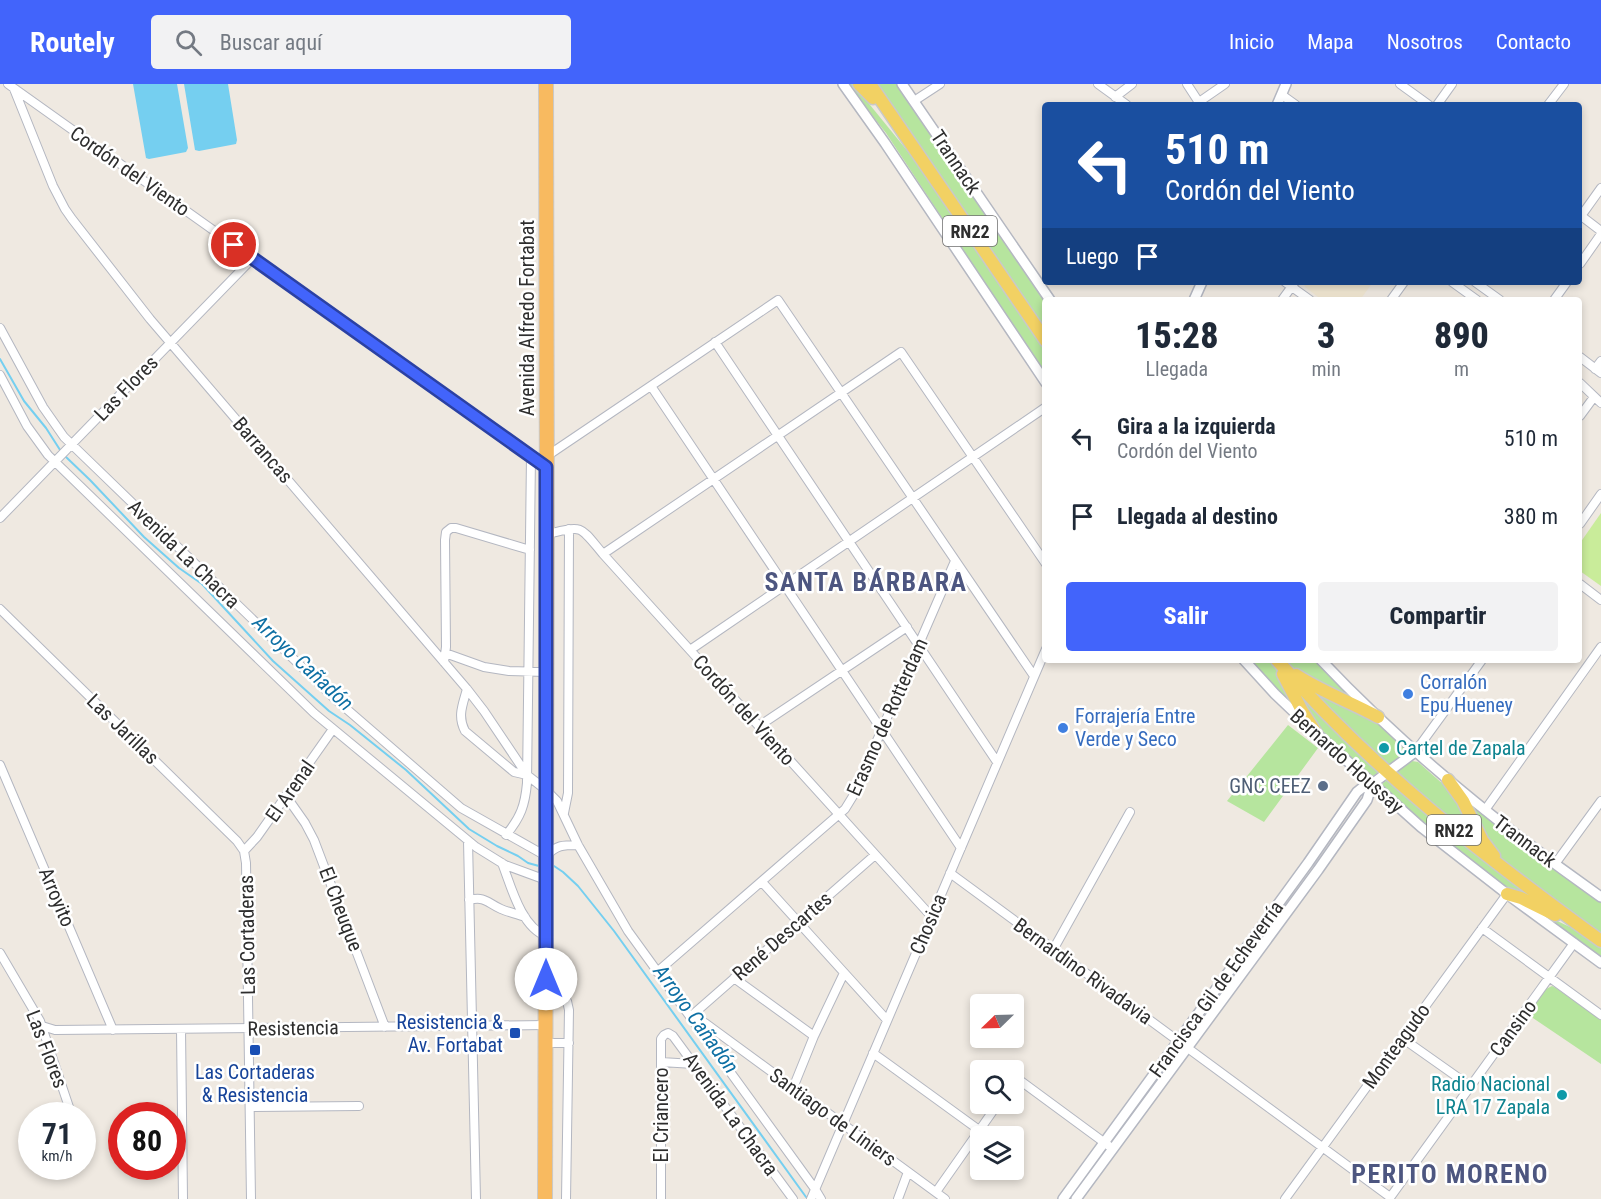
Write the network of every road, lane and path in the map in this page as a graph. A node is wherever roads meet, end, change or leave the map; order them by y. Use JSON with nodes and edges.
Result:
{"nodes":[{"id":1,"x":546,"y":84,"type":"edge"},
{"id":2,"x":843,"y":84,"type":"edge"},
{"id":3,"x":859,"y":84,"type":"edge"},
{"id":4,"x":870,"y":84,"type":"edge"},
{"id":5,"x":902,"y":84,"type":"edge"},
{"id":6,"x":940,"y":84,"type":"edge"},
{"id":7,"x":1098,"y":84,"type":"edge"},
{"id":8,"x":1132,"y":84,"type":"edge"},
{"id":9,"x":1187,"y":84,"type":"edge"},
{"id":10,"x":1225,"y":84,"type":"edge"},
{"id":11,"x":1400,"y":84,"type":"edge"},
{"id":12,"x":1452,"y":84,"type":"edge"},
{"id":13,"x":1564,"y":84,"type":"edge"},
{"id":14,"x":11,"y":86,"type":"edge"},
{"id":15,"x":1283,"y":88,"type":"edge"},
{"id":16,"x":1115,"y":97,"type":"junction"},
{"id":17,"x":914,"y":101,"type":"junction"},
{"id":18,"x":1122,"y":102,"type":"edge"},
{"id":19,"x":1199,"y":102,"type":"edge"},
{"id":20,"x":1201,"y":102,"type":"edge"},
{"id":21,"x":1294,"y":102,"type":"edge"},
{"id":22,"x":1422,"y":102,"type":"edge"},
{"id":23,"x":1439,"y":102,"type":"edge"},
{"id":24,"x":1550,"y":102,"type":"edge"},
{"id":25,"x":897,"y":123,"type":"junction"},
{"id":26,"x":1601,"y":188,"type":"edge"},
{"id":27,"x":1582,"y":213,"type":"edge"},
{"id":28,"x":1582,"y":218,"type":"edge"},
{"id":29,"x":1601,"y":232,"type":"edge"},
{"id":30,"x":253,"y":258,"type":"junction"},
{"id":31,"x":1582,"y":261,"type":"edge"},
{"id":32,"x":1291,"y":285,"type":"edge"},
{"id":33,"x":1456,"y":285,"type":"edge"},
{"id":34,"x":1479,"y":285,"type":"edge"},
{"id":35,"x":1048,"y":297,"type":"edge"},
{"id":36,"x":1306,"y":297,"type":"edge"},
{"id":37,"x":1474,"y":297,"type":"edge"},
{"id":38,"x":1496,"y":297,"type":"edge"},
{"id":39,"x":0,"y":328,"type":"edge"},
{"id":40,"x":1042,"y":337,"type":"edge"},
{"id":41,"x":715,"y":342,"type":"junction"},
{"id":42,"x":171,"y":343,"type":"junction"},
{"id":43,"x":1601,"y":361,"type":"edge"},
{"id":44,"x":1582,"y":363,"type":"edge"},
{"id":45,"x":1598,"y":371,"type":"edge"},
{"id":46,"x":0,"y":375,"type":"edge"},
{"id":47,"x":1042,"y":377,"type":"edge"},
{"id":48,"x":651,"y":386,"type":"junction"},
{"id":49,"x":1582,"y":386,"type":"edge"},
{"id":50,"x":841,"y":393,"type":"junction"},
{"id":51,"x":1594,"y":397,"type":"junction"},
{"id":52,"x":1601,"y":403,"type":"edge"},
{"id":53,"x":1042,"y":409,"type":"edge"},
{"id":54,"x":1582,"y":413,"type":"edge"},
{"id":55,"x":778,"y":435,"type":"junction"},
{"id":56,"x":71,"y":445,"type":"junction"},
{"id":57,"x":531,"y":456,"type":"junction"},
{"id":58,"x":973,"y":457,"type":"junction"},
{"id":59,"x":54,"y":462,"type":"junction"},
{"id":60,"x":546,"y":462,"type":"junction"},
{"id":61,"x":713,"y":479,"type":"junction"},
{"id":62,"x":1601,"y":494,"type":"edge"},
{"id":63,"x":913,"y":498,"type":"junction"},
{"id":64,"x":1582,"y":516,"type":"edge"},
{"id":65,"x":0,"y":518,"type":"edge"},
{"id":66,"x":569,"y":530,"type":"junction"},
{"id":67,"x":547,"y":534,"type":"junction"},
{"id":68,"x":849,"y":542,"type":"junction"},
{"id":69,"x":530,"y":550,"type":"junction"},
{"id":70,"x":603,"y":554,"type":"junction"},
{"id":71,"x":1042,"y":558,"type":"edge"},
{"id":72,"x":955,"y":561,"type":"junction"},
{"id":73,"x":785,"y":585,"type":"junction"},
{"id":74,"x":1582,"y":586,"type":"edge"},
{"id":75,"x":1601,"y":600,"type":"edge"},
{"id":76,"x":0,"y":609,"type":"edge"},
{"id":77,"x":907,"y":627,"type":"junction"},
{"id":78,"x":918,"y":645,"type":"junction"},
{"id":79,"x":1601,"y":647,"type":"edge"},
{"id":80,"x":690,"y":650,"type":"junction"},
{"id":81,"x":445,"y":657,"type":"junction"},
{"id":82,"x":1042,"y":658,"type":"edge"},
{"id":83,"x":1247,"y":663,"type":"edge"},
{"id":84,"x":1278,"y":663,"type":"edge"},
{"id":85,"x":1279,"y":663,"type":"edge"},
{"id":86,"x":1280,"y":663,"type":"edge"},
{"id":87,"x":1324,"y":663,"type":"edge"},
{"id":88,"x":1333,"y":663,"type":"edge"},
{"id":89,"x":1480,"y":663,"type":"edge"},
{"id":90,"x":1329,"y":669,"type":"junction"},
{"id":91,"x":842,"y":670,"type":"junction"},
{"id":92,"x":528,"y":672,"type":"junction"},
{"id":93,"x":546,"y":672,"type":"junction"},
{"id":94,"x":1034,"y":676,"type":"junction"},
{"id":95,"x":467,"y":689,"type":"junction"},
{"id":96,"x":1378,"y":717,"type":"junction"},
{"id":97,"x":759,"y":726,"type":"junction"},
{"id":98,"x":333,"y":729,"type":"junction"},
{"id":99,"x":882,"y":730,"type":"junction"},
{"id":100,"x":1316,"y":733,"type":"junction"},
{"id":101,"x":1415,"y":752,"type":"junction"},
{"id":102,"x":997,"y":762,"type":"junction"},
{"id":103,"x":0,"y":765,"type":"edge"},
{"id":104,"x":1388,"y":773,"type":"junction"},
{"id":105,"x":527,"y":775,"type":"junction"},
{"id":106,"x":1448,"y":780,"type":"junction"},
{"id":107,"x":1372,"y":784,"type":"junction"},
{"id":108,"x":546,"y":790,"type":"junction"},
{"id":109,"x":286,"y":796,"type":"junction"},
{"id":110,"x":1601,"y":801,"type":"edge"},
{"id":111,"x":1485,"y":810,"type":"junction"},
{"id":112,"x":1130,"y":812,"type":"dead end"},
{"id":113,"x":564,"y":813,"type":"junction"},
{"id":114,"x":840,"y":815,"type":"junction"},
{"id":115,"x":506,"y":835,"type":"junction"},
{"id":116,"x":468,"y":841,"type":"junction"},
{"id":117,"x":578,"y":845,"type":"junction"},
{"id":118,"x":961,"y":848,"type":"junction"},
{"id":119,"x":244,"y":851,"type":"junction"},
{"id":120,"x":875,"y":855,"type":"junction"},
{"id":121,"x":546,"y":856,"type":"junction"},
{"id":122,"x":502,"y":863,"type":"junction"},
{"id":123,"x":1308,"y":863,"type":"junction"},
{"id":124,"x":1555,"y":864,"type":"junction"},
{"id":125,"x":1318,"y":870,"type":"junction"},
{"id":126,"x":950,"y":873,"type":"junction"},
{"id":127,"x":546,"y":880,"type":"junction"},
{"id":128,"x":762,"y":882,"type":"junction"},
{"id":129,"x":1523,"y":884,"type":"junction"},
{"id":130,"x":1507,"y":894,"type":"junction"},
{"id":131,"x":1601,"y":897,"type":"edge"},
{"id":132,"x":469,"y":900,"type":"junction"},
{"id":133,"x":931,"y":916,"type":"junction"},
{"id":134,"x":525,"y":917,"type":"junction"},
{"id":135,"x":798,"y":922,"type":"junction"},
{"id":136,"x":1576,"y":923,"type":"junction"},
{"id":137,"x":1482,"y":928,"type":"junction"},
{"id":138,"x":546,"y":936,"type":"junction"},
{"id":139,"x":1601,"y":941,"type":"edge"},
{"id":140,"x":1574,"y":943,"type":"junction"},
{"id":141,"x":1053,"y":950,"type":"junction"},
{"id":142,"x":0,"y":953,"type":"edge"},
{"id":143,"x":1601,"y":963,"type":"edge"},
{"id":144,"x":657,"y":972,"type":"junction"},
{"id":145,"x":844,"y":973,"type":"junction"},
{"id":146,"x":734,"y":978,"type":"junction"},
{"id":147,"x":1550,"y":978,"type":"junction"},
{"id":148,"x":546,"y":1000,"type":"junction"},
{"id":149,"x":1601,"y":1015,"type":"edge"},
{"id":150,"x":690,"y":1017,"type":"junction"},
{"id":151,"x":887,"y":1020,"type":"junction"},
{"id":152,"x":546,"y":1025,"type":"junction"},
{"id":153,"x":42,"y":1026,"type":"junction"},
{"id":154,"x":472,"y":1026,"type":"junction"},
{"id":155,"x":385,"y":1027,"type":"junction"},
{"id":156,"x":249,"y":1028,"type":"junction"},
{"id":157,"x":181,"y":1029,"type":"junction"},
{"id":158,"x":113,"y":1030,"type":"junction"},
{"id":159,"x":666,"y":1034,"type":"joint"},
{"id":160,"x":814,"y":1036,"type":"junction"},
{"id":161,"x":1402,"y":1038,"type":"junction"},
{"id":162,"x":1178,"y":1041,"type":"junction"},
{"id":163,"x":546,"y":1042,"type":"junction"},
{"id":164,"x":569,"y":1043,"type":"junction"},
{"id":165,"x":1187,"y":1048,"type":"junction"},
{"id":166,"x":873,"y":1053,"type":"junction"},
{"id":167,"x":661,"y":1062,"type":"junction"},
{"id":168,"x":694,"y":1064,"type":"junction"},
{"id":169,"x":1024,"y":1083,"type":"edge"},
{"id":170,"x":1470,"y":1086,"type":"junction"},
{"id":171,"x":794,"y":1088,"type":"junction"},
{"id":172,"x":67,"y":1102,"type":"edge"},
{"id":173,"x":359,"y":1106,"type":"dead end"},
{"id":174,"x":250,"y":1107,"type":"junction"},
{"id":175,"x":843,"y":1124,"type":"junction"},
{"id":176,"x":973,"y":1126,"type":"edge"},
{"id":177,"x":970,"y":1143,"type":"edge"},
{"id":178,"x":1108,"y":1145,"type":"junction"},
{"id":179,"x":1323,"y":1147,"type":"junction"},
{"id":180,"x":908,"y":1172,"type":"junction"},
{"id":181,"x":815,"y":1189,"type":"junction"},
{"id":182,"x":936,"y":1192,"type":"junction"},
{"id":183,"x":1389,"y":1198,"type":"edge"},
{"id":184,"x":183,"y":1199,"type":"edge"},
{"id":185,"x":251,"y":1199,"type":"edge"},
{"id":186,"x":476,"y":1199,"type":"edge"},
{"id":187,"x":545,"y":1199,"type":"edge"},
{"id":188,"x":566,"y":1199,"type":"edge"},
{"id":189,"x":662,"y":1199,"type":"edge"},
{"id":190,"x":793,"y":1199,"type":"edge"},
{"id":191,"x":811,"y":1199,"type":"edge"},
{"id":192,"x":821,"y":1199,"type":"edge"},
{"id":193,"x":898,"y":1199,"type":"edge"},
{"id":194,"x":945,"y":1199,"type":"edge"},
{"id":195,"x":1063,"y":1199,"type":"edge"},
{"id":196,"x":1076,"y":1199,"type":"edge"},
{"id":197,"x":1285,"y":1199,"type":"edge"}],
"edges":[{"from":1,"to":60,"type":"highway","name":"Avenida Alfredo Fortabat"},
{"from":2,"to":47,"type":"street"},
{"from":3,"to":25,"type":"main road"},
{"from":4,"to":25,"type":"main road","number":"RN22"},
{"from":5,"to":17,"type":"street","name":"Trannack"},
{"from":6,"to":17,"type":"street"},
{"from":7,"to":16,"type":"street"},
{"from":8,"to":16,"type":"street"},
{"from":9,"to":19,"type":"street"},
{"from":10,"to":20,"type":"street"},
{"from":11,"to":22,"type":"street"},
{"from":12,"to":23,"type":"street"},
{"from":13,"to":24,"type":"street"},
{"from":14,"to":30,"type":"street","name":"Cordón del Viento"},
{"from":14,"to":42,"type":"street","name":"Barrancas"},
{"from":15,"to":21,"type":"street"},
{"from":16,"to":18,"type":"street"},
{"from":17,"to":35,"type":"street","name":"Trannack"},
{"from":25,"to":40,"type":"main road","number":"RN22"},
{"from":26,"to":27,"type":"street"},
{"from":28,"to":29,"type":"street"},
{"from":29,"to":31,"type":"street"},
{"from":30,"to":42,"type":"street","name":"Las Flores"},
{"from":30,"to":57,"type":"street","name":"Cordón del Viento"},
{"from":32,"to":36,"type":"street"},
{"from":33,"to":37,"type":"street"},
{"from":34,"to":38,"type":"street"},
{"from":39,"to":56,"type":"street","name":"Avenida La Chacra"},
{"from":41,"to":48,"type":"street"},
{"from":41,"to":50,"type":"street"},
{"from":41,"to":55,"type":"street"},
{"from":42,"to":56,"type":"street","name":"Las Flores"},
{"from":42,"to":81,"type":"street","name":"Barrancas"},
{"from":43,"to":45,"type":"street"},
{"from":44,"to":45,"type":"street"},
{"from":46,"to":59,"type":"street","name":"Avenida La Chacra"},
{"from":48,"to":60,"type":"street"},
{"from":48,"to":61,"type":"street"},
{"from":49,"to":51,"type":"street"},
{"from":50,"to":55,"type":"street"},
{"from":50,"to":58,"type":"street"},
{"from":50,"to":63,"type":"street"},
{"from":51,"to":52,"type":"street"},
{"from":51,"to":54,"type":"street"},
{"from":53,"to":58,"type":"street"},
{"from":55,"to":61,"type":"street"},
{"from":55,"to":68,"type":"street"},
{"from":56,"to":59,"type":"street","name":"Las Flores"},
{"from":56,"to":115,"type":"street","name":"Avenida La Chacra"},
{"from":57,"to":60,"type":"street","name":"Cordón del Viento"},
{"from":57,"to":69,"type":"street"},
{"from":58,"to":63,"type":"street"},
{"from":58,"to":71,"type":"street"},
{"from":59,"to":65,"type":"street","name":"Las Flores"},
{"from":59,"to":98,"type":"street","name":"Avenida La Chacra"},
{"from":60,"to":67,"type":"highway","name":"Avenida Alfredo Fortabat"},
{"from":61,"to":70,"type":"street"},
{"from":61,"to":73,"type":"street"},
{"from":62,"to":64,"type":"street"},
{"from":63,"to":68,"type":"street"},
{"from":63,"to":72,"type":"street"},
{"from":66,"to":67,"type":"street"},
{"from":66,"to":70,"type":"street","name":"Cordón del Viento"},
{"from":66,"to":113,"type":"street"},
{"from":67,"to":93,"type":"highway","name":"Avenida Alfredo Fortabat"},
{"from":68,"to":73,"type":"street"},
{"from":68,"to":77,"type":"street"},
{"from":69,"to":81,"type":"street"},
{"from":69,"to":92,"type":"street"},
{"from":70,"to":80,"type":"street","name":"Cordón del Viento"},
{"from":72,"to":78,"type":"street","name":"Erasmo de Rotterdam"},
{"from":72,"to":94,"type":"street"},
{"from":73,"to":80,"type":"street"},
{"from":73,"to":91,"type":"street"},
{"from":74,"to":75,"type":"street"},
{"from":76,"to":119,"type":"street","name":"Las Jarillas"},
{"from":77,"to":78,"type":"street"},
{"from":77,"to":91,"type":"street"},
{"from":78,"to":99,"type":"street","name":"Erasmo de Rotterdam"},
{"from":78,"to":102,"type":"street"},
{"from":79,"to":111,"type":"street"},
{"from":80,"to":97,"type":"street","name":"Cordón del Viento"},
{"from":81,"to":92,"type":"street"},
{"from":81,"to":95,"type":"street","name":"Barrancas"},
{"from":82,"to":94,"type":"street","name":"Chosica"},
{"from":83,"to":100,"type":"street","name":"Bernardo Houssay"},
{"from":84,"to":100,"type":"main road"},
{"from":85,"to":104,"type":"main road","number":"RN22"},
{"from":86,"to":96,"type":"main road"},
{"from":87,"to":90,"type":"street","name":"Trannack"},
{"from":88,"to":90,"type":"street"},
{"from":89,"to":101,"type":"street"},
{"from":90,"to":96,"type":"street","name":"Trannack"},
{"from":91,"to":97,"type":"street"},
{"from":91,"to":99,"type":"street"},
{"from":92,"to":93,"type":"street"},
{"from":92,"to":105,"type":"street"},
{"from":93,"to":108,"type":"highway","name":"Avenida Alfredo Fortabat"},
{"from":94,"to":102,"type":"street","name":"Chosica"},
{"from":95,"to":105,"type":"street","name":"Barrancas"},
{"from":95,"to":105,"type":"street"},
{"from":96,"to":101,"type":"street","name":"Trannack"},
{"from":97,"to":114,"type":"street","name":"Cordón del Viento"},
{"from":98,"to":109,"type":"street","name":"El Arenal"},
{"from":98,"to":116,"type":"street","name":"Avenida La Chacra"},
{"from":99,"to":114,"type":"street","name":"Erasmo de Rotterdam"},
{"from":99,"to":118,"type":"street"},
{"from":100,"to":107,"type":"street","name":"Bernardo Houssay"},
{"from":101,"to":104,"type":"street","name":"Francisca Gil de Echeverría"},
{"from":101,"to":106,"type":"street","name":"Trannack"},
{"from":102,"to":118,"type":"street","name":"Chosica"},
{"from":103,"to":158,"type":"street","name":"Arroyito"},
{"from":104,"to":107,"type":"street","name":"Francisca Gil de Echeverría"},
{"from":104,"to":129,"type":"main road","number":"RN22"},
{"from":105,"to":108,"type":"street","name":"Barrancas"},
{"from":105,"to":115,"type":"street"},
{"from":106,"to":111,"type":"street","name":"Trannack"},
{"from":106,"to":129,"type":"main road"},
{"from":107,"to":123,"type":"street","name":"Francisca Gil de Echeverría"},
{"from":107,"to":125,"type":"street","name":"Francisca Gil de Echeverría"},
{"from":107,"to":130,"type":"street","name":"Bernardo Houssay"},
{"from":108,"to":113,"type":"street","name":"Avenida La Chacra"},
{"from":108,"to":121,"type":"highway","name":"Avenida Alfredo Fortabat"},
{"from":109,"to":119,"type":"street","name":"El Arenal"},
{"from":109,"to":155,"type":"street","name":"El Cheuque"},
{"from":110,"to":124,"type":"street"},
{"from":111,"to":124,"type":"street","name":"Trannack"},
{"from":112,"to":141,"type":"street"},
{"from":113,"to":117,"type":"street","name":"Avenida La Chacra"},
{"from":114,"to":120,"type":"street","name":"Cordón del Viento"},
{"from":114,"to":128,"type":"street","name":"Erasmo de Rotterdam"},
{"from":115,"to":121,"type":"street","name":"Avenida La Chacra"},
{"from":116,"to":122,"type":"street","name":"Avenida La Chacra"},
{"from":116,"to":132,"type":"street"},
{"from":117,"to":121,"type":"street"},
{"from":117,"to":144,"type":"street","name":"Avenida La Chacra"},
{"from":118,"to":126,"type":"street","name":"Chosica"},
{"from":119,"to":156,"type":"street","name":"Las Cortaderas"},
{"from":120,"to":133,"type":"street","name":"Cordón del Viento"},
{"from":120,"to":135,"type":"street","name":"René Descartes"},
{"from":121,"to":127,"type":"highway","name":"Avenida Alfredo Fortabat"},
{"from":122,"to":127,"type":"street","name":"Avenida La Chacra"},
{"from":122,"to":134,"type":"street"},
{"from":123,"to":125,"type":"street"},
{"from":123,"to":162,"type":"street","name":"Francisca Gil de Echeverría"},
{"from":124,"to":131,"type":"street","name":"Trannack"},
{"from":125,"to":165,"type":"street","name":"Francisca Gil de Echeverría"},
{"from":126,"to":133,"type":"street","name":"Chosica"},
{"from":126,"to":141,"type":"street","name":"Bernardino Rivadavia"},
{"from":127,"to":138,"type":"highway","name":"Avenida Alfredo Fortabat"},
{"from":128,"to":135,"type":"street"},
{"from":128,"to":144,"type":"street","name":"Erasmo de Rotterdam"},
{"from":129,"to":136,"type":"main road","number":"RN22"},
{"from":130,"to":136,"type":"main road"},
{"from":130,"to":137,"type":"street","name":"Monteagudo"},
{"from":130,"to":140,"type":"street","name":"Bernardo Houssay"},
{"from":132,"to":134,"type":"street"},
{"from":132,"to":154,"type":"street"},
{"from":133,"to":151,"type":"street","name":"Chosica"},
{"from":134,"to":138,"type":"street"},
{"from":135,"to":145,"type":"street"},
{"from":135,"to":146,"type":"street","name":"René Descartes"},
{"from":136,"to":139,"type":"main road","number":"RN22"},
{"from":137,"to":147,"type":"street"},
{"from":137,"to":161,"type":"street","name":"Monteagudo"},
{"from":138,"to":148,"type":"highway","name":"Avenida Alfredo Fortabat"},
{"from":140,"to":143,"type":"street","name":"Bernardo Houssay"},
{"from":140,"to":147,"type":"street","name":"Cansino"},
{"from":141,"to":162,"type":"street","name":"Bernardino Rivadavia"},
{"from":142,"to":153,"type":"street","name":"Las Flores"},
{"from":144,"to":150,"type":"street","name":"Avenida La Chacra"},
{"from":145,"to":151,"type":"street"},
{"from":145,"to":160,"type":"street"},
{"from":146,"to":150,"type":"street","name":"René Descartes"},
{"from":146,"to":160,"type":"street"},
{"from":147,"to":149,"type":"street"},
{"from":147,"to":170,"type":"street","name":"Cansino"},
{"from":148,"to":152,"type":"highway","name":"Avenida Alfredo Fortabat"},
{"from":148,"to":164,"type":"street"},
{"from":150,"to":171,"type":"street","name":"Santiago de Liniers"},
{"from":150,"to":181,"type":"street","name":"Avenida La Chacra"},
{"from":151,"to":166,"type":"street","name":"Chosica"},
{"from":152,"to":154,"type":"street","name":"Resistencia"},
{"from":152,"to":163,"type":"highway","name":"Avenida Alfredo Fortabat"},
{"from":153,"to":158,"type":"street","name":"Resistencia"},
{"from":153,"to":172,"type":"street","name":"Las Flores"},
{"from":154,"to":155,"type":"street","name":"Resistencia"},
{"from":154,"to":186,"type":"street"},
{"from":155,"to":156,"type":"street","name":"Resistencia"},
{"from":156,"to":157,"type":"street","name":"Resistencia"},
{"from":156,"to":174,"type":"street","name":"Las Cortaderas"},
{"from":157,"to":158,"type":"street","name":"Resistencia"},
{"from":157,"to":184,"type":"street"},
{"from":159,"to":167,"type":"street","name":"El Criancero"},
{"from":159,"to":168,"type":"street","name":"Avenida La Chacra"},
{"from":160,"to":171,"type":"street"},
{"from":161,"to":170,"type":"street"},
{"from":161,"to":179,"type":"street","name":"Monteagudo"},
{"from":162,"to":165,"type":"street","name":"Bernardino Rivadavia"},
{"from":162,"to":178,"type":"street","name":"Francisca Gil de Echeverría"},
{"from":163,"to":164,"type":"street"},
{"from":163,"to":187,"type":"highway","name":"Avenida Alfredo Fortabat"},
{"from":164,"to":188,"type":"street"},
{"from":165,"to":178,"type":"street","name":"Francisca Gil de Echeverría"},
{"from":165,"to":179,"type":"street","name":"Bernardino Rivadavia"},
{"from":166,"to":175,"type":"street","name":"Chosica"},
{"from":166,"to":176,"type":"street"},
{"from":167,"to":168,"type":"street"},
{"from":167,"to":189,"type":"street","name":"El Criancero"},
{"from":168,"to":190,"type":"street","name":"Avenida La Chacra"},
{"from":169,"to":178,"type":"street"},
{"from":170,"to":183,"type":"street","name":"Cansino"},
{"from":171,"to":175,"type":"street","name":"Santiago de Liniers"},
{"from":173,"to":174,"type":"street"},
{"from":174,"to":185,"type":"street","name":"Las Cortaderas"},
{"from":175,"to":180,"type":"street","name":"Santiago de Liniers"},
{"from":175,"to":181,"type":"street","name":"Chosica"},
{"from":177,"to":182,"type":"street"},
{"from":178,"to":195,"type":"street","name":"Francisca Gil de Echeverría"},
{"from":178,"to":196,"type":"street","name":"Francisca Gil de Echeverría"},
{"from":179,"to":183,"type":"street","name":"Bernardino Rivadavia"},
{"from":179,"to":197,"type":"street","name":"Monteagudo"},
{"from":180,"to":182,"type":"street","name":"Santiago de Liniers"},
{"from":180,"to":193,"type":"street"},
{"from":181,"to":191,"type":"street","name":"Chosica"},
{"from":181,"to":192,"type":"street","name":"Avenida La Chacra"},
{"from":182,"to":194,"type":"street","name":"Santiago de Liniers"}]}
